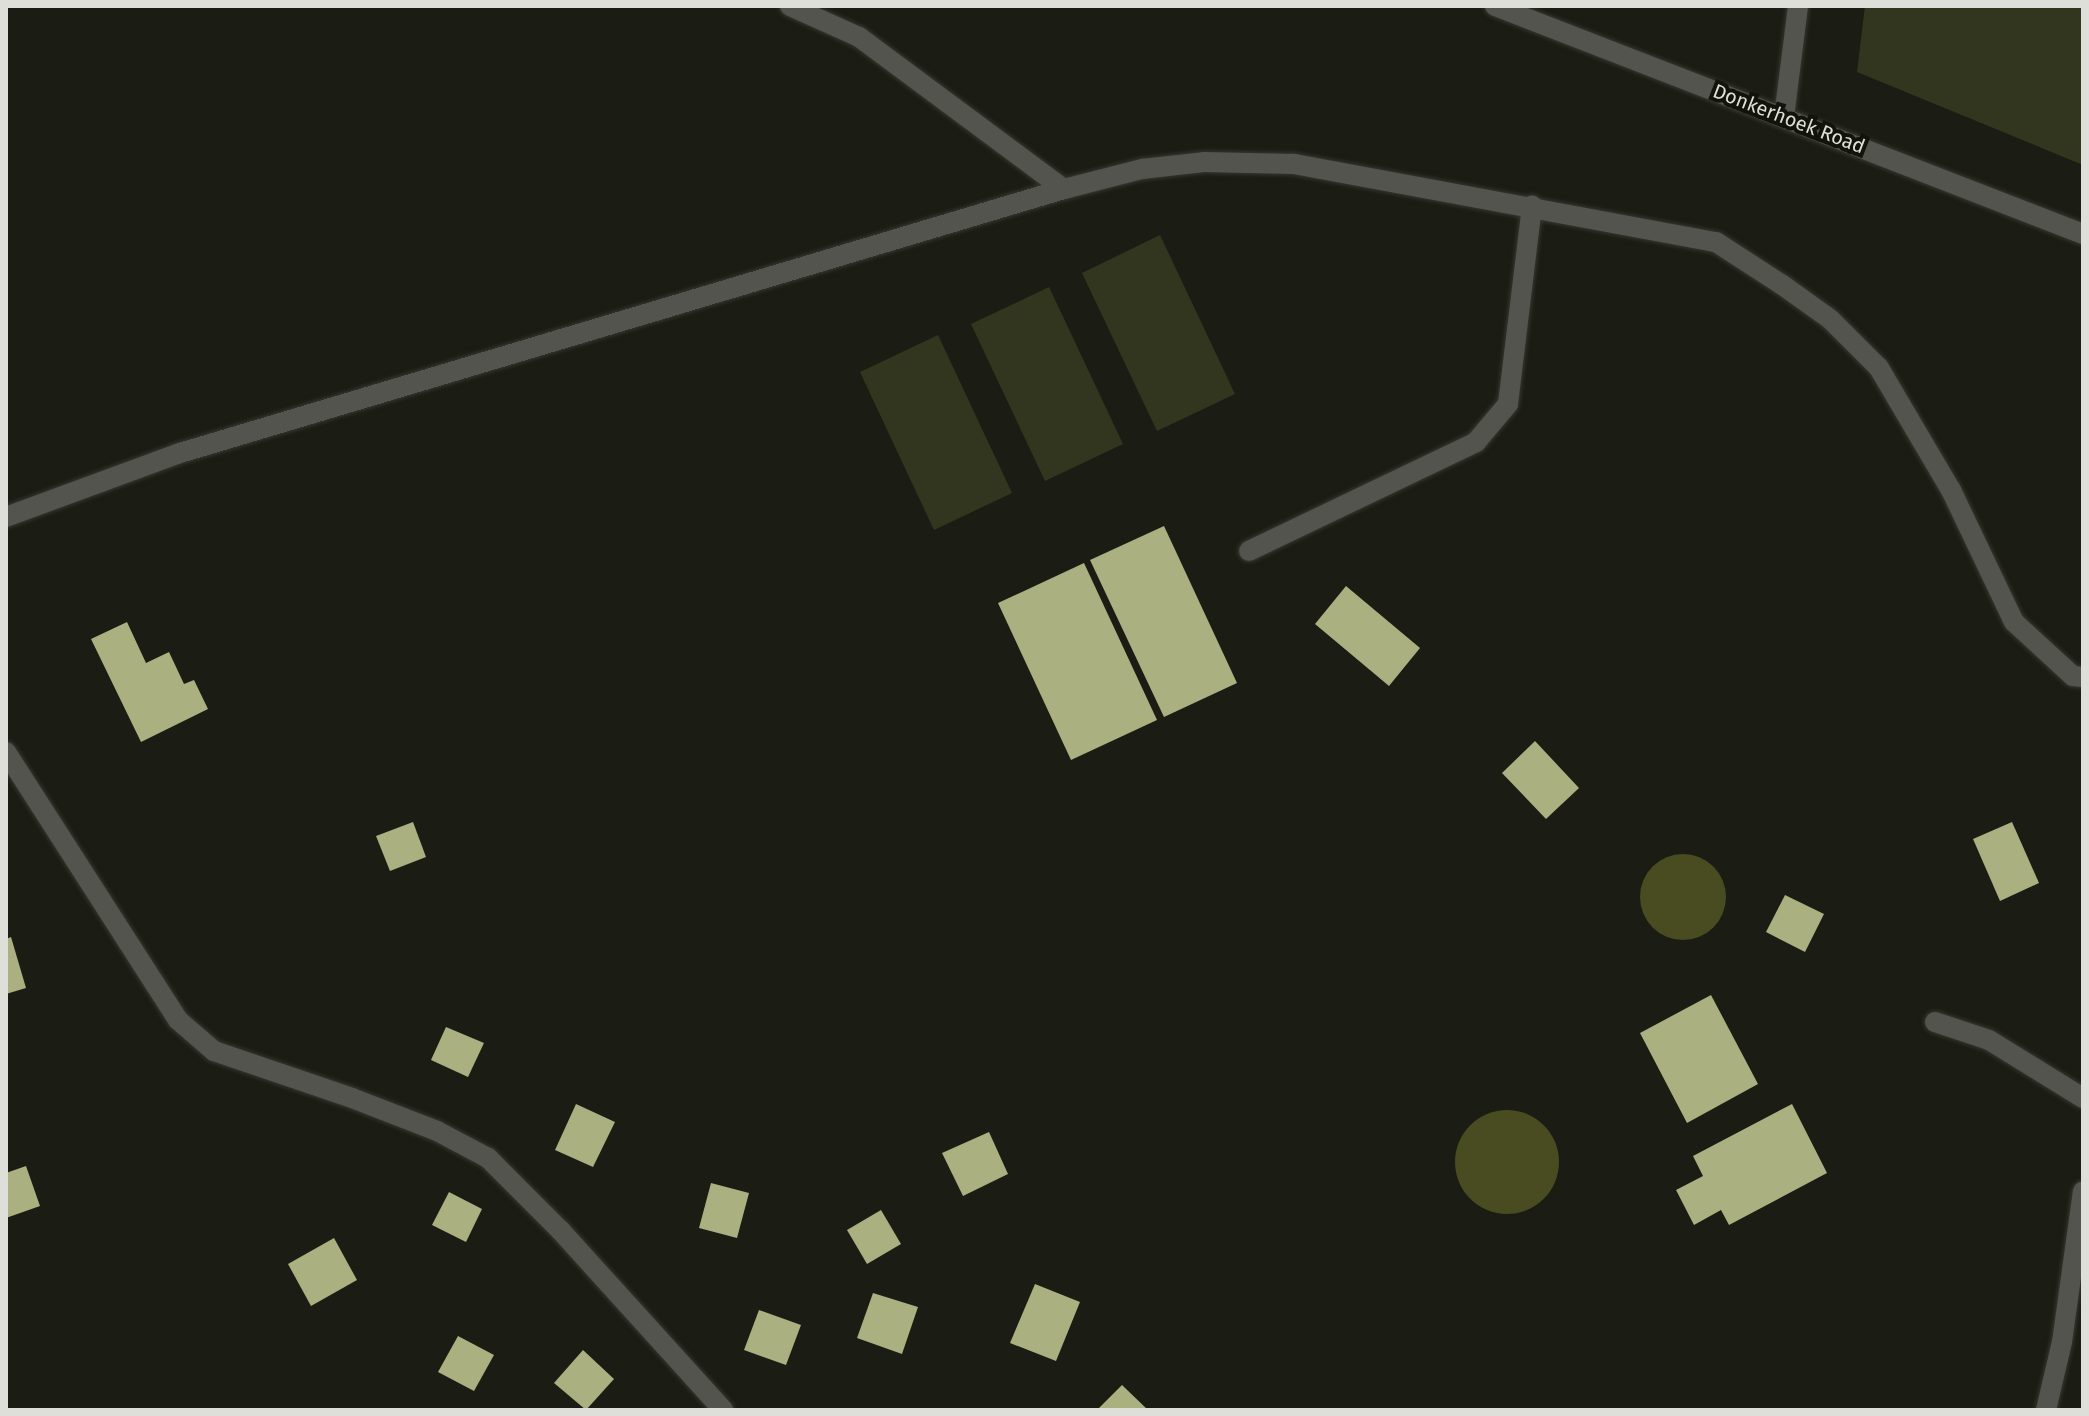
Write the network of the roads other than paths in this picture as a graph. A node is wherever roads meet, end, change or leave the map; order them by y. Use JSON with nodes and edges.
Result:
{"nodes":[{"id":1,"x":790,"y":6,"type":"edge"},
{"id":2,"x":1495,"y":6,"type":"edge"},
{"id":3,"x":1798,"y":6,"type":"edge"},
{"id":4,"x":1784,"y":117,"type":"junction"},
{"id":5,"x":1064,"y":189,"type":"junction"},
{"id":6,"x":1532,"y":205,"type":"junction"},
{"id":7,"x":2083,"y":234,"type":"edge"},
{"id":8,"x":6,"y":517,"type":"edge"},
{"id":9,"x":1249,"y":551,"type":"dead end"},
{"id":10,"x":2083,"y":677,"type":"edge"},
{"id":11,"x":6,"y":752,"type":"edge"},
{"id":12,"x":1935,"y":1022,"type":"dead end"},
{"id":13,"x":2083,"y":1098,"type":"edge"},
{"id":14,"x":2083,"y":1191,"type":"edge"},
{"id":15,"x":723,"y":1410,"type":"edge"},
{"id":16,"x":2046,"y":1410,"type":"edge"}],
"edges":[{"from":1,"to":5,"type":"street"},
{"from":2,"to":4,"type":"street","name":"Donkerhoek Road"},
{"from":3,"to":4,"type":"street"},
{"from":4,"to":7,"type":"street","name":"Donkerhoek Road"},
{"from":5,"to":6,"type":"street"},
{"from":5,"to":8,"type":"street"},
{"from":6,"to":9,"type":"street"},
{"from":6,"to":10,"type":"street"},
{"from":11,"to":15,"type":"street"},
{"from":12,"to":13,"type":"street"},
{"from":14,"to":16,"type":"street"}]}
